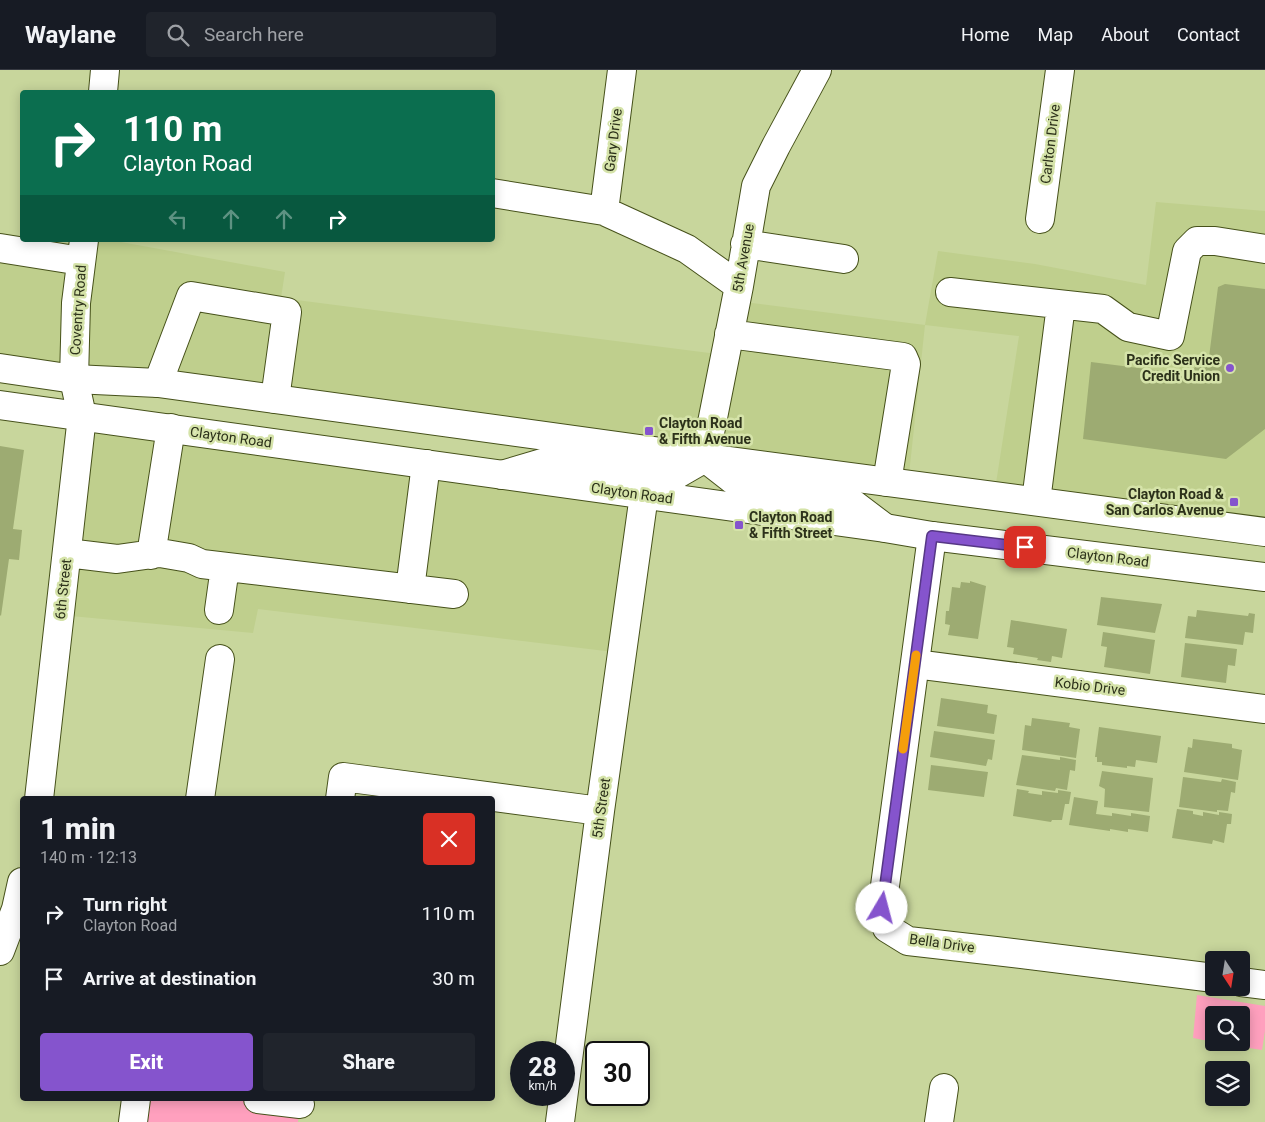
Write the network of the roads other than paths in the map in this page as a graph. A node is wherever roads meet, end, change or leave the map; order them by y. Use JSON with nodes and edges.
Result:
{"nodes":[{"id":1,"x":105,"y":70,"type":"edge"},
{"id":2,"x":622,"y":70,"type":"edge"},
{"id":3,"x":817,"y":70,"type":"edge"},
{"id":4,"x":1060,"y":70,"type":"edge"},
{"id":5,"x":103,"y":90,"type":"edge"},
{"id":6,"x":495,"y":193,"type":"edge"},
{"id":7,"x":604,"y":211,"type":"junction"},
{"id":8,"x":1040,"y":219,"type":"dead end"},
{"id":9,"x":745,"y":244,"type":"junction"},
{"id":10,"x":0,"y":248,"type":"edge"},
{"id":11,"x":83,"y":250,"type":"edge"},
{"id":12,"x":1265,"y":250,"type":"edge"},
{"id":13,"x":844,"y":259,"type":"dead end"},
{"id":14,"x":739,"y":286,"type":"junction"},
{"id":15,"x":950,"y":292,"type":"dead end"},
{"id":16,"x":1061,"y":305,"type":"junction"},
{"id":17,"x":729,"y":334,"type":"junction"},
{"id":18,"x":0,"y":368,"type":"edge"},
{"id":19,"x":74,"y":379,"type":"junction"},
{"id":20,"x":158,"y":383,"type":"junction"},
{"id":21,"x":275,"y":399,"type":"junction"},
{"id":22,"x":0,"y":405,"type":"edge"},
{"id":23,"x":82,"y":416,"type":"junction"},
{"id":24,"x":171,"y":428,"type":"junction"},
{"id":25,"x":706,"y":458,"type":"junction"},
{"id":26,"x":426,"y":464,"type":"junction"},
{"id":27,"x":502,"y":475,"type":"junction"},
{"id":28,"x":887,"y":482,"type":"junction"},
{"id":29,"x":644,"y":495,"type":"junction"},
{"id":30,"x":1036,"y":502,"type":"junction"},
{"id":31,"x":885,"y":528,"type":"junction"},
{"id":32,"x":1265,"y":532,"type":"edge"},
{"id":33,"x":932,"y":536,"type":"junction"},
{"id":34,"x":67,"y":553,"type":"junction"},
{"id":35,"x":151,"y":555,"type":"junction"},
{"id":36,"x":225,"y":567,"type":"junction"},
{"id":37,"x":1265,"y":577,"type":"edge"},
{"id":38,"x":410,"y":589,"type":"junction"},
{"id":39,"x":454,"y":594,"type":"dead end"},
{"id":40,"x":219,"y":610,"type":"dead end"},
{"id":41,"x":220,"y":659,"type":"dead end"},
{"id":42,"x":915,"y":664,"type":"junction"},
{"id":43,"x":1265,"y":709,"type":"edge"},
{"id":44,"x":39,"y":796,"type":"edge"},
{"id":45,"x":200,"y":796,"type":"edge"},
{"id":46,"x":340,"y":796,"type":"edge"},
{"id":47,"x":487,"y":796,"type":"edge"},
{"id":48,"x":495,"y":797,"type":"edge"},
{"id":49,"x":600,"y":811,"type":"junction"},
{"id":50,"x":20,"y":893,"type":"edge"},
{"id":51,"x":0,"y":951,"type":"edge"},
{"id":52,"x":1205,"y":977,"type":"edge"},
{"id":53,"x":1250,"y":983,"type":"edge"},
{"id":54,"x":1265,"y":985,"type":"edge"},
{"id":55,"x":944,"y":1088,"type":"dead end"},
{"id":56,"x":136,"y":1101,"type":"edge"},
{"id":57,"x":267,"y":1101,"type":"edge"},
{"id":58,"x":300,"y":1108,"type":"edge"},
{"id":59,"x":133,"y":1122,"type":"edge"},
{"id":60,"x":560,"y":1122,"type":"edge"},
{"id":61,"x":939,"y":1122,"type":"edge"}],
"edges":[{"from":1,"to":5,"type":"street"},
{"from":2,"to":7,"type":"street","name":"Gary Drive"},
{"from":3,"to":9,"type":"street","name":"5th Avenue"},
{"from":4,"to":8,"type":"street","name":"Carlton Drive"},
{"from":6,"to":7,"type":"street"},
{"from":7,"to":14,"type":"street"},
{"from":9,"to":13,"type":"street"},
{"from":9,"to":14,"type":"street","name":"5th Avenue"},
{"from":10,"to":11,"type":"street"},
{"from":11,"to":19,"type":"street","name":"Coventry Road"},
{"from":12,"to":16,"type":"street"},
{"from":14,"to":17,"type":"street","name":"5th Avenue"},
{"from":15,"to":16,"type":"street"},
{"from":16,"to":30,"type":"street"},
{"from":17,"to":25,"type":"street","name":"5th Avenue"},
{"from":17,"to":28,"type":"street"},
{"from":18,"to":19,"type":"street"},
{"from":19,"to":20,"type":"street"},
{"from":19,"to":23,"type":"street","name":"6th Street"},
{"from":20,"to":21,"type":"street"},
{"from":20,"to":21,"type":"street"},
{"from":21,"to":25,"type":"street"},
{"from":22,"to":23,"type":"street","name":"Clayton Road"},
{"from":23,"to":24,"type":"street","name":"Clayton Road"},
{"from":23,"to":34,"type":"street","name":"6th Street"},
{"from":24,"to":26,"type":"street","name":"Clayton Road"},
{"from":24,"to":35,"type":"street"},
{"from":25,"to":27,"type":"street"},
{"from":25,"to":28,"type":"street"},
{"from":25,"to":31,"type":"street"},
{"from":26,"to":27,"type":"street","name":"Clayton Road"},
{"from":26,"to":38,"type":"street"},
{"from":27,"to":29,"type":"street","name":"Clayton Road"},
{"from":28,"to":30,"type":"street"},
{"from":29,"to":31,"type":"street","name":"Clayton Road"},
{"from":29,"to":49,"type":"street","name":"5th Street"},
{"from":30,"to":32,"type":"street"},
{"from":31,"to":33,"type":"street","name":"Clayton Road"},
{"from":33,"to":37,"type":"street","name":"Clayton Road"},
{"from":33,"to":42,"type":"street","name":"Bella Drive"},
{"from":34,"to":35,"type":"street"},
{"from":34,"to":44,"type":"street","name":"6th Street"},
{"from":35,"to":36,"type":"street"},
{"from":36,"to":38,"type":"street"},
{"from":36,"to":40,"type":"street"},
{"from":38,"to":39,"type":"street"},
{"from":41,"to":45,"type":"street"},
{"from":42,"to":43,"type":"street","name":"Kobio Drive"},
{"from":42,"to":52,"type":"street","name":"Bella Drive"},
{"from":46,"to":47,"type":"street"},
{"from":48,"to":49,"type":"street"},
{"from":49,"to":60,"type":"street","name":"5th Street"},
{"from":50,"to":51,"type":"street"},
{"from":53,"to":54,"type":"street"},
{"from":55,"to":61,"type":"street"},
{"from":56,"to":59,"type":"street"},
{"from":57,"to":58,"type":"street"}]}
